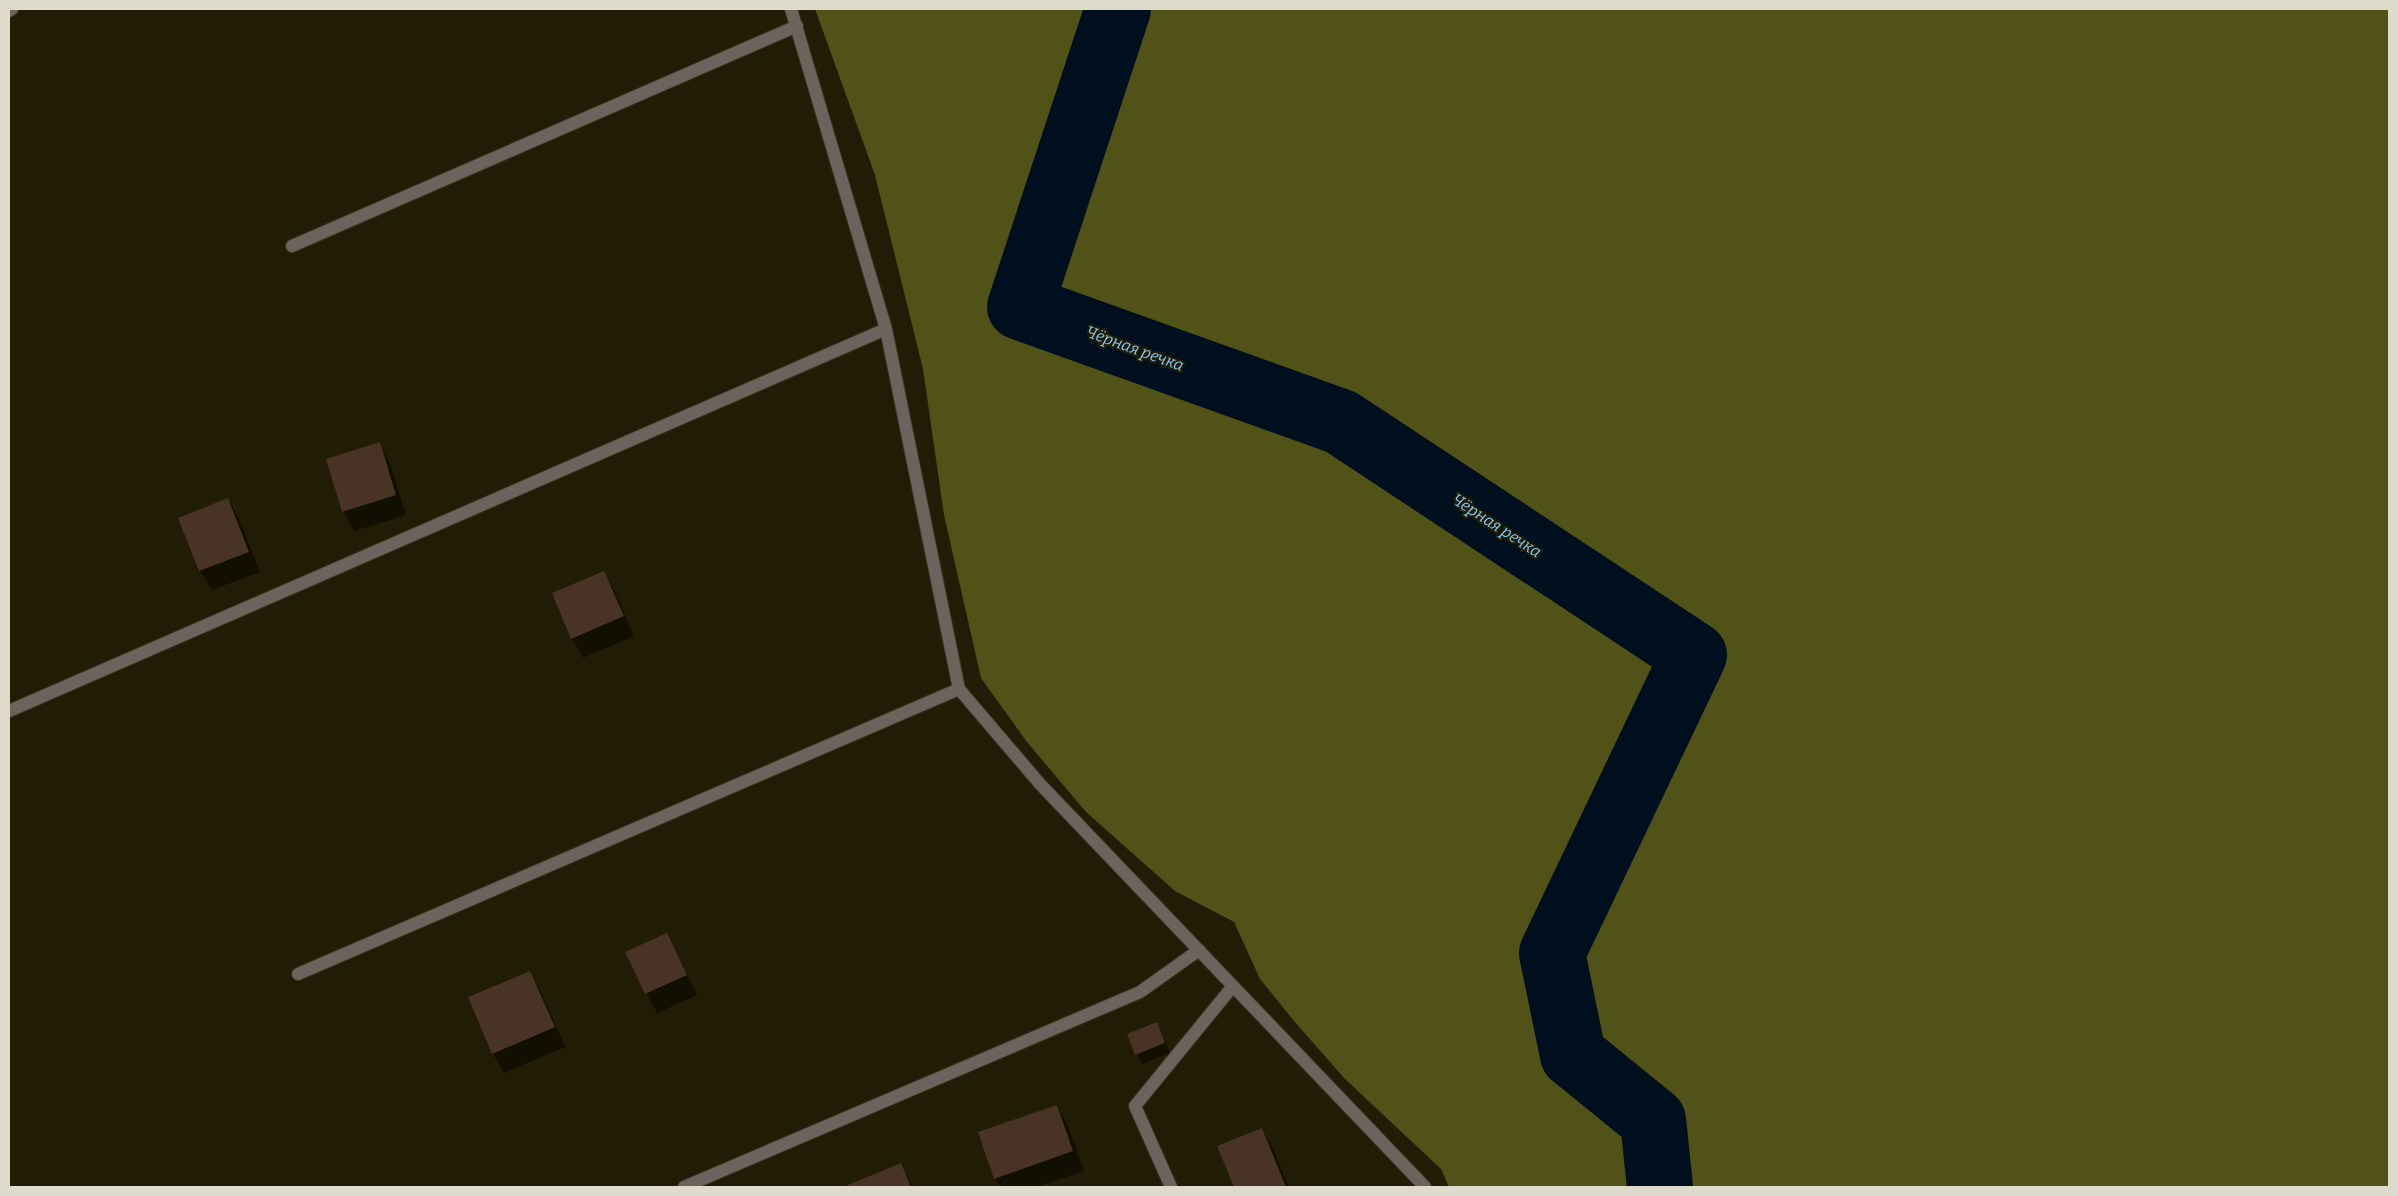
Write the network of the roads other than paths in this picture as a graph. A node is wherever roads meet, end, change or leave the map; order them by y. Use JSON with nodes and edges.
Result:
{"nodes":[{"id":1,"x":12,"y":9,"type":"edge"},
{"id":2,"x":791,"y":9,"type":"edge"},
{"id":3,"x":9,"y":11,"type":"edge"},
{"id":4,"x":797,"y":26,"type":"junction"},
{"id":5,"x":292,"y":246,"type":"dead end"},
{"id":6,"x":886,"y":329,"type":"junction"},
{"id":7,"x":959,"y":689,"type":"junction"},
{"id":8,"x":9,"y":711,"type":"edge"},
{"id":9,"x":1199,"y":950,"type":"junction"},
{"id":10,"x":298,"y":974,"type":"dead end"},
{"id":11,"x":1233,"y":986,"type":"junction"},
{"id":12,"x":684,"y":1187,"type":"edge"},
{"id":13,"x":1171,"y":1187,"type":"edge"},
{"id":14,"x":1424,"y":1187,"type":"edge"}],
"edges":[{"from":1,"to":3,"type":"street"},
{"from":2,"to":4,"type":"street"},
{"from":4,"to":5,"type":"street"},
{"from":4,"to":6,"type":"street"},
{"from":6,"to":7,"type":"street"},
{"from":6,"to":8,"type":"street"},
{"from":7,"to":9,"type":"street"},
{"from":7,"to":10,"type":"street"},
{"from":9,"to":11,"type":"street"},
{"from":9,"to":12,"type":"street"},
{"from":11,"to":13,"type":"street"},
{"from":11,"to":14,"type":"street"}]}
